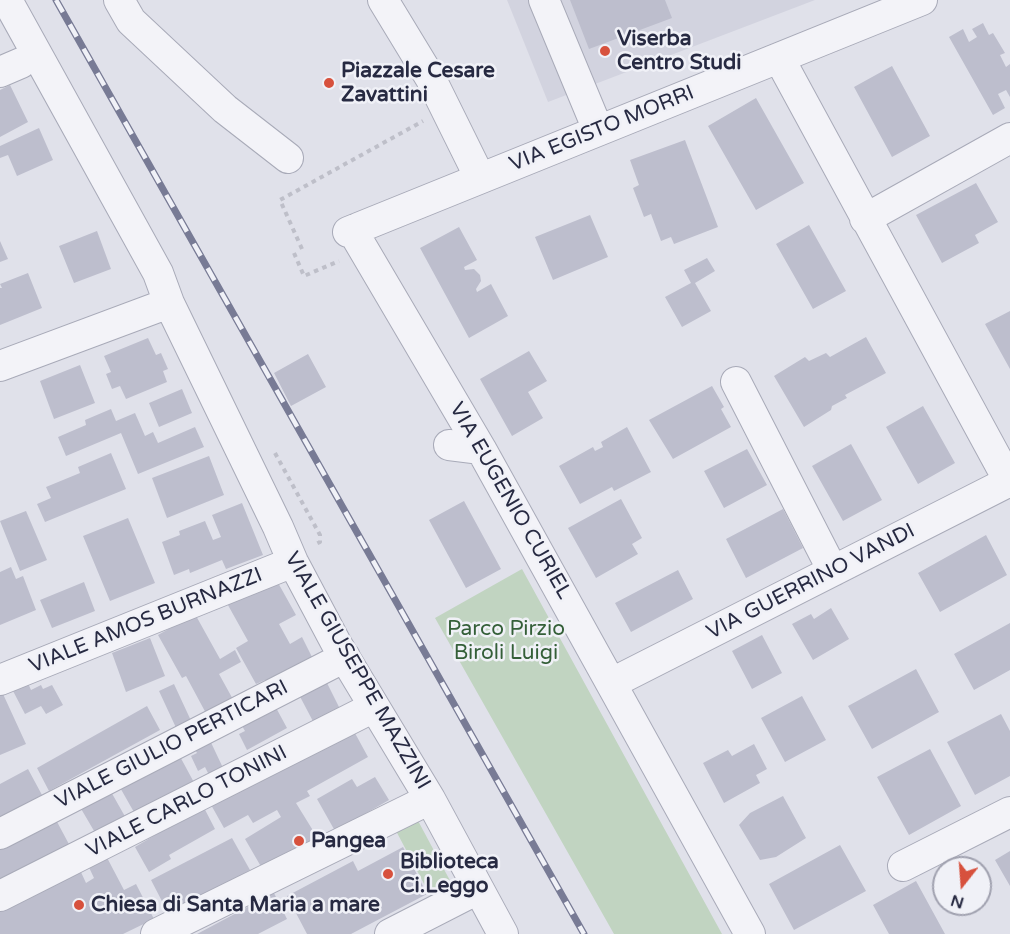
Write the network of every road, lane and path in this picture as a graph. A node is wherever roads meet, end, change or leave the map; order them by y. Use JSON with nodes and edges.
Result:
{"nodes":[{"id":1,"x":7,"y":0,"type":"edge"},
{"id":2,"x":119,"y":0,"type":"edge"},
{"id":3,"x":383,"y":0,"type":"edge"},
{"id":4,"x":544,"y":0,"type":"edge"},
{"id":5,"x":922,"y":0,"type":"edge"},
{"id":6,"x":0,"y":26,"type":"edge"},
{"id":7,"x":779,"y":58,"type":"junction"},
{"id":8,"x":10,"y":68,"type":"edge"},
{"id":9,"x":429,"y":130,"type":"dead end"},
{"id":10,"x":598,"y":130,"type":"junction"},
{"id":11,"x":1010,"y":138,"type":"edge"},
{"id":12,"x":288,"y":158,"type":"dead end"},
{"id":13,"x":480,"y":178,"type":"junction"},
{"id":14,"x":865,"y":219,"type":"junction"},
{"id":15,"x":351,"y":239,"type":"junction"},
{"id":16,"x":302,"y":249,"type":"dead end"},
{"id":17,"x":294,"y":253,"type":"dead end"},
{"id":18,"x":158,"y":273,"type":"junction"},
{"id":19,"x":169,"y":303,"type":"junction"},
{"id":20,"x":0,"y":366,"type":"edge"},
{"id":21,"x":736,"y":382,"type":"dead end"},
{"id":22,"x":449,"y":445,"type":"dead end"},
{"id":23,"x":482,"y":449,"type":"junction"},
{"id":24,"x":1010,"y":482,"type":"edge"},
{"id":25,"x":293,"y":562,"type":"junction"},
{"id":26,"x":832,"y":571,"type":"junction"},
{"id":27,"x":345,"y":657,"type":"junction"},
{"id":28,"x":0,"y":680,"type":"edge"},
{"id":29,"x":612,"y":683,"type":"junction"},
{"id":30,"x":374,"y":707,"type":"junction"},
{"id":31,"x":430,"y":799,"type":"junction"},
{"id":32,"x":1010,"y":812,"type":"edge"},
{"id":33,"x":0,"y":834,"type":"edge"},
{"id":34,"x":903,"y":866,"type":"dead end"},
{"id":35,"x":478,"y":889,"type":"junction"},
{"id":36,"x":0,"y":896,"type":"edge"},
{"id":37,"x":156,"y":934,"type":"edge"},
{"id":38,"x":390,"y":934,"type":"edge"},
{"id":39,"x":503,"y":934,"type":"edge"},
{"id":40,"x":750,"y":934,"type":"edge"}],
"edges":[{"from":1,"to":18,"type":"street","name":"VIALE GIUSEPPE MAZZINI"},
{"from":2,"to":12,"type":"street"},
{"from":3,"to":13,"type":"street"},
{"from":4,"to":10,"type":"street"},
{"from":5,"to":7,"type":"street","name":"VIA EGISTO MORRI"},
{"from":6,"to":8,"type":"street","name":"VIALE GIUSEPPE MAZZINI"},
{"from":7,"to":10,"type":"street","name":"VIA EGISTO MORRI"},
{"from":7,"to":14,"type":"street"},
{"from":8,"to":18,"type":"street","name":"VIALE GIUSEPPE MAZZINI"},
{"from":9,"to":16,"type":"path"},
{"from":10,"to":13,"type":"street","name":"VIA EGISTO MORRI"},
{"from":11,"to":14,"type":"street"},
{"from":13,"to":15,"type":"street","name":"VIA EGISTO MORRI"},
{"from":14,"to":24,"type":"street"},
{"from":15,"to":17,"type":"path"},
{"from":15,"to":23,"type":"street","name":"VIA EUGENIO CURIEL"},
{"from":18,"to":19,"type":"street","name":"VIALE GIUSEPPE MAZZINI"},
{"from":19,"to":20,"type":"street"},
{"from":19,"to":25,"type":"street","name":"VIALE GIUSEPPE MAZZINI"},
{"from":21,"to":26,"type":"street"},
{"from":22,"to":23,"type":"street"},
{"from":23,"to":29,"type":"street","name":"VIA EUGENIO CURIEL"},
{"from":24,"to":26,"type":"street","name":"VIA GUERRINO VANDI"},
{"from":25,"to":27,"type":"street","name":"VIALE GIUSEPPE MAZZINI"},
{"from":25,"to":28,"type":"street","name":"VIALE AMOS BURNAZZI"},
{"from":26,"to":29,"type":"street","name":"VIA GUERRINO VANDI"},
{"from":27,"to":30,"type":"street","name":"VIALE GIUSEPPE MAZZINI"},
{"from":27,"to":33,"type":"street","name":"VIALE GIULIO PERTICARI"},
{"from":29,"to":40,"type":"street","name":"VIA EUGENIO CURIEL"},
{"from":30,"to":31,"type":"street","name":"VIALE GIUSEPPE MAZZINI"},
{"from":30,"to":36,"type":"street","name":"VIALE CARLO TONINI"},
{"from":31,"to":35,"type":"street","name":"VIALE GIUSEPPE MAZZINI"},
{"from":31,"to":37,"type":"street"},
{"from":32,"to":34,"type":"street"},
{"from":35,"to":38,"type":"street"},
{"from":35,"to":39,"type":"street","name":"VIALE GIUSEPPE MAZZINI"}]}
